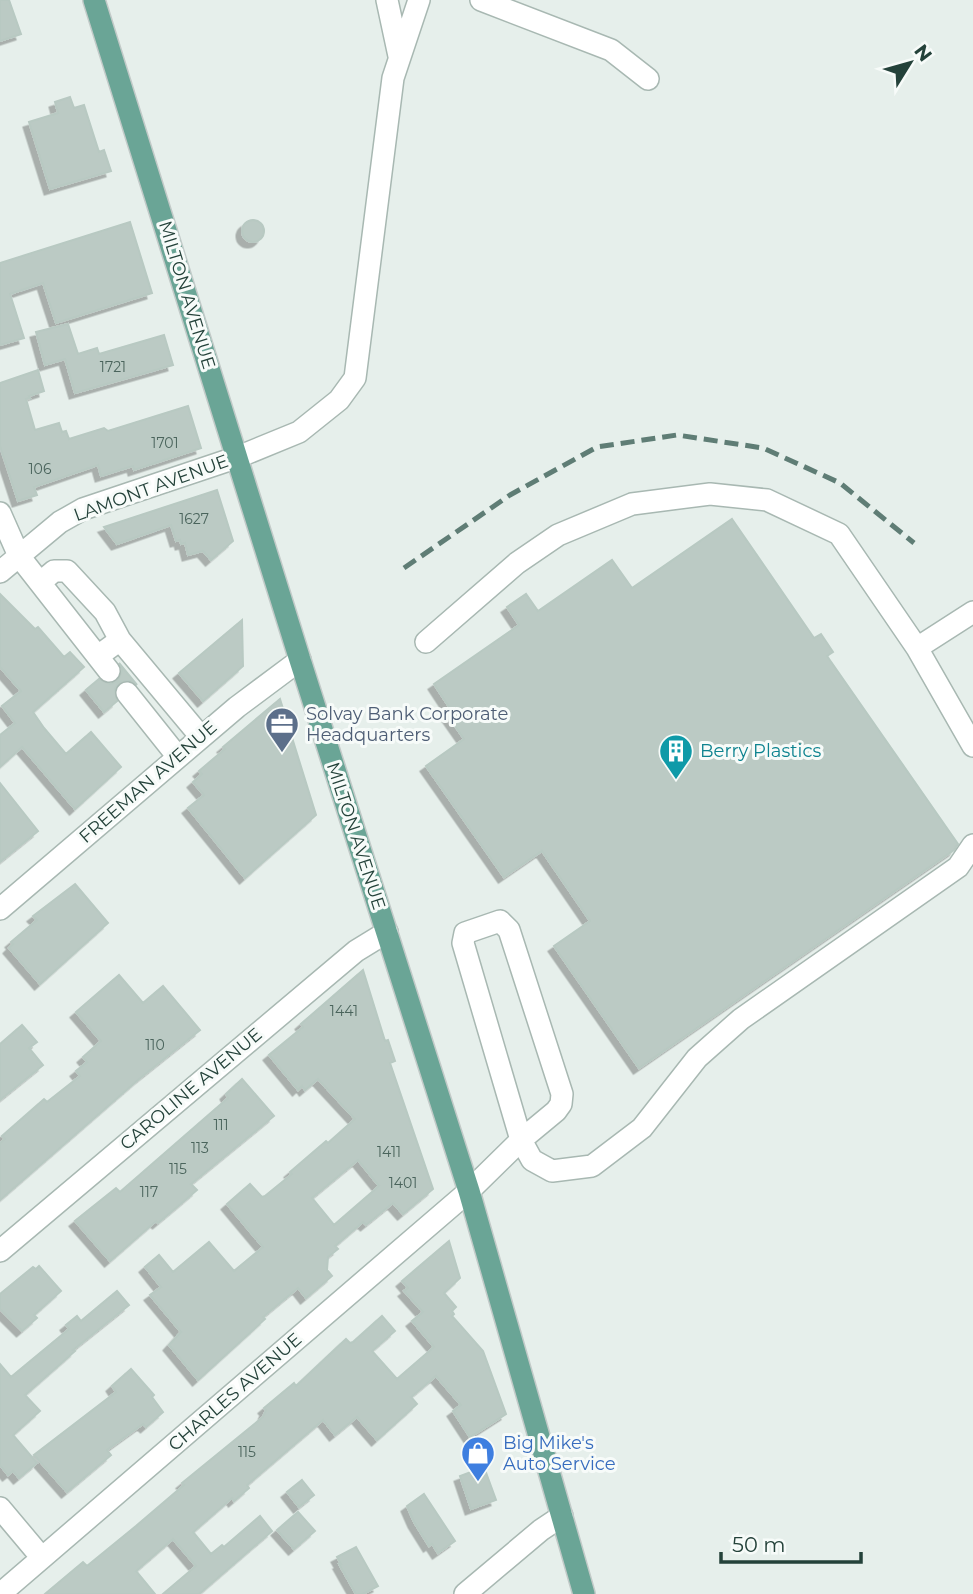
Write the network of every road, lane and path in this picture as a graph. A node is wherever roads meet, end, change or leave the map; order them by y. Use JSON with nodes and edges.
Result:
{"nodes":[{"id":1,"x":94,"y":0,"type":"edge"},
{"id":2,"x":387,"y":0,"type":"edge"},
{"id":3,"x":419,"y":0,"type":"edge"},
{"id":4,"x":481,"y":0,"type":"edge"},
{"id":5,"x":399,"y":58,"type":"junction"},
{"id":6,"x":648,"y":79,"type":"dead end"},
{"id":7,"x":238,"y":457,"type":"junction"},
{"id":8,"x":0,"y":513,"type":"edge"},
{"id":9,"x":19,"y":556,"type":"junction"},
{"id":10,"x":0,"y":572,"type":"edge"},
{"id":11,"x":41,"y":582,"type":"junction"},
{"id":12,"x":973,"y":612,"type":"edge"},
{"id":13,"x":120,"y":640,"type":"junction"},
{"id":14,"x":426,"y":642,"type":"dead end"},
{"id":15,"x":916,"y":648,"type":"junction"},
{"id":16,"x":300,"y":660,"type":"junction"},
{"id":17,"x":127,"y":694,"type":"dead end"},
{"id":18,"x":201,"y":737,"type":"junction"},
{"id":19,"x":973,"y":746,"type":"edge"},
{"id":20,"x":178,"y":757,"type":"junction"},
{"id":21,"x":973,"y":845,"type":"edge"},
{"id":22,"x":0,"y":909,"type":"edge"},
{"id":23,"x":387,"y":932,"type":"junction"},
{"id":24,"x":521,"y":1140,"type":"junction"},
{"id":25,"x":470,"y":1191,"type":"junction"},
{"id":26,"x":0,"y":1251,"type":"edge"},
{"id":27,"x":0,"y":1508,"type":"edge"},
{"id":28,"x":562,"y":1516,"type":"junction"},
{"id":29,"x":42,"y":1558,"type":"junction"},
{"id":30,"x":0,"y":1594,"type":"edge"},
{"id":31,"x":465,"y":1594,"type":"edge"},
{"id":32,"x":584,"y":1594,"type":"edge"}],
"edges":[{"from":1,"to":7,"type":"main road","name":"MILTON AVENUE"},
{"from":2,"to":5,"type":"street"},
{"from":3,"to":5,"type":"street","name":"LAMONT AVENUE"},
{"from":4,"to":6,"type":"street"},
{"from":5,"to":7,"type":"street","name":"LAMONT AVENUE"},
{"from":7,"to":9,"type":"street","name":"LAMONT AVENUE"},
{"from":7,"to":16,"type":"main road","name":"MILTON AVENUE"},
{"from":8,"to":9,"type":"street"},
{"from":9,"to":10,"type":"street","name":"LAMONT AVENUE"},
{"from":9,"to":11,"type":"street"},
{"from":11,"to":13,"type":"street"},
{"from":11,"to":13,"type":"street"},
{"from":12,"to":15,"type":"street"},
{"from":13,"to":18,"type":"street"},
{"from":14,"to":15,"type":"street"},
{"from":15,"to":19,"type":"street"},
{"from":16,"to":18,"type":"street","name":"FREEMAN AVENUE"},
{"from":16,"to":23,"type":"main road","name":"MILTON AVENUE"},
{"from":17,"to":20,"type":"street"},
{"from":18,"to":20,"type":"street","name":"FREEMAN AVENUE"},
{"from":20,"to":22,"type":"street","name":"FREEMAN AVENUE"},
{"from":21,"to":24,"type":"street"},
{"from":23,"to":25,"type":"main road","name":"MILTON AVENUE"},
{"from":23,"to":26,"type":"street","name":"CAROLINE AVENUE"},
{"from":24,"to":24,"type":"street","name":"CHARLES AVENUE"},
{"from":24,"to":25,"type":"street","name":"CHARLES AVENUE"},
{"from":25,"to":28,"type":"main road","name":"MILTON AVENUE"},
{"from":25,"to":29,"type":"street","name":"CHARLES AVENUE"},
{"from":27,"to":29,"type":"street"},
{"from":28,"to":31,"type":"street"},
{"from":28,"to":32,"type":"main road","name":"MILTON AVENUE"},
{"from":29,"to":30,"type":"street","name":"CHARLES AVENUE"}]}
